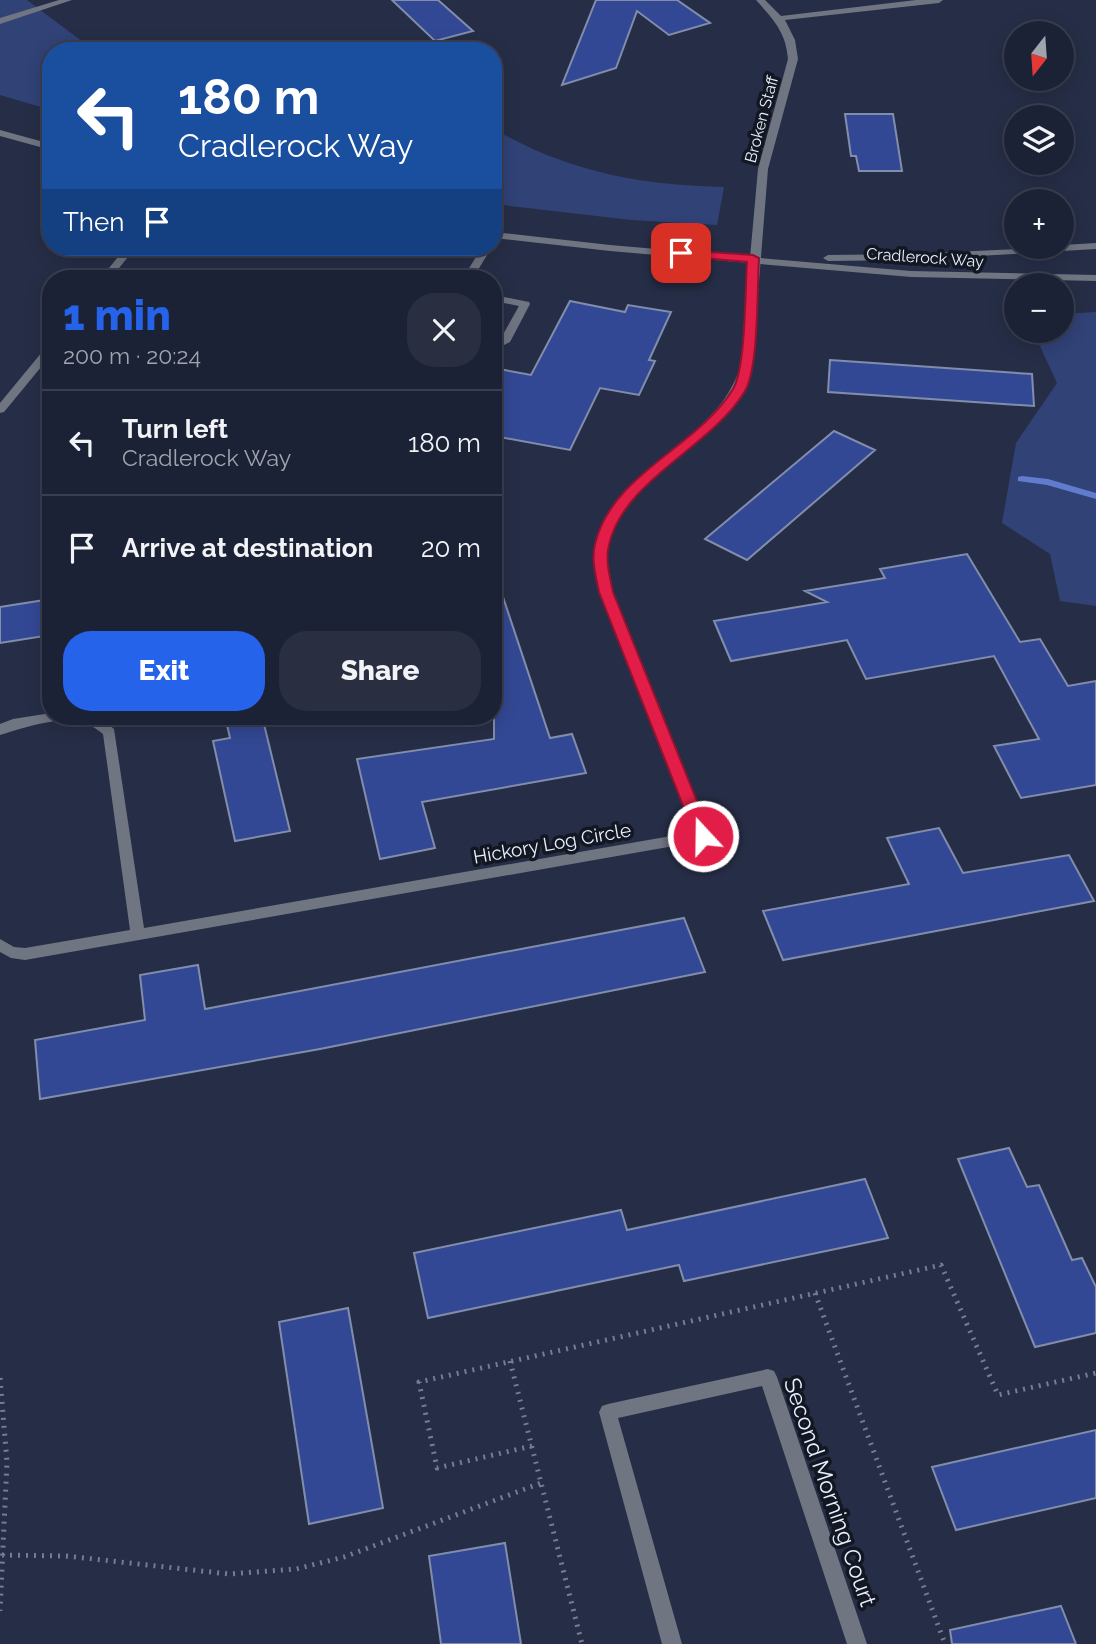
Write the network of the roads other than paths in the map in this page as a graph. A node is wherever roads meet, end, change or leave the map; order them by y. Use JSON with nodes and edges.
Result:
{"nodes":[{"id":1,"x":68,"y":0,"type":"edge"},
{"id":2,"x":760,"y":0,"type":"edge"},
{"id":3,"x":939,"y":0,"type":"edge"},
{"id":4,"x":782,"y":18,"type":"junction"},
{"id":5,"x":0,"y":20,"type":"edge"},
{"id":6,"x":0,"y":133,"type":"edge"},
{"id":7,"x":42,"y":145,"type":"edge"},
{"id":8,"x":502,"y":236,"type":"edge"},
{"id":9,"x":1096,"y":246,"type":"edge"},
{"id":10,"x":124,"y":256,"type":"edge"},
{"id":11,"x":753,"y":258,"type":"junction"},
{"id":12,"x":112,"y":270,"type":"edge"},
{"id":13,"x":1096,"y":278,"type":"edge"},
{"id":14,"x":502,"y":300,"type":"edge"},
{"id":15,"x":502,"y":342,"type":"edge"},
{"id":16,"x":42,"y":359,"type":"edge"},
{"id":17,"x":0,"y":410,"type":"edge"},
{"id":18,"x":42,"y":719,"type":"edge"},
{"id":19,"x":100,"y":725,"type":"edge"},
{"id":20,"x":0,"y":730,"type":"edge"},
{"id":21,"x":138,"y":935,"type":"junction"},
{"id":22,"x":0,"y":946,"type":"edge"},
{"id":23,"x":672,"y":1644,"type":"edge"},
{"id":24,"x":857,"y":1644,"type":"edge"}],
"edges":[{"from":1,"to":5,"type":"street"},
{"from":2,"to":4,"type":"street"},
{"from":3,"to":4,"type":"street"},
{"from":4,"to":11,"type":"street","name":"Broken Staff"},
{"from":6,"to":7,"type":"street"},
{"from":8,"to":11,"type":"street","name":"Cradlerock Way"},
{"from":9,"to":11,"type":"street","name":"Cradlerock Way"},
{"from":10,"to":12,"type":"street"},
{"from":11,"to":13,"type":"street","name":"Cradlerock Way"},
{"from":11,"to":21,"type":"street","name":"Hickory Log Circle"},
{"from":14,"to":15,"type":"street"},
{"from":16,"to":17,"type":"street"},
{"from":18,"to":20,"type":"street"},
{"from":19,"to":21,"type":"street"},
{"from":21,"to":22,"type":"street","name":"Hickory Log Circle"},
{"from":23,"to":24,"type":"street","name":"Second Morning Court"}]}
